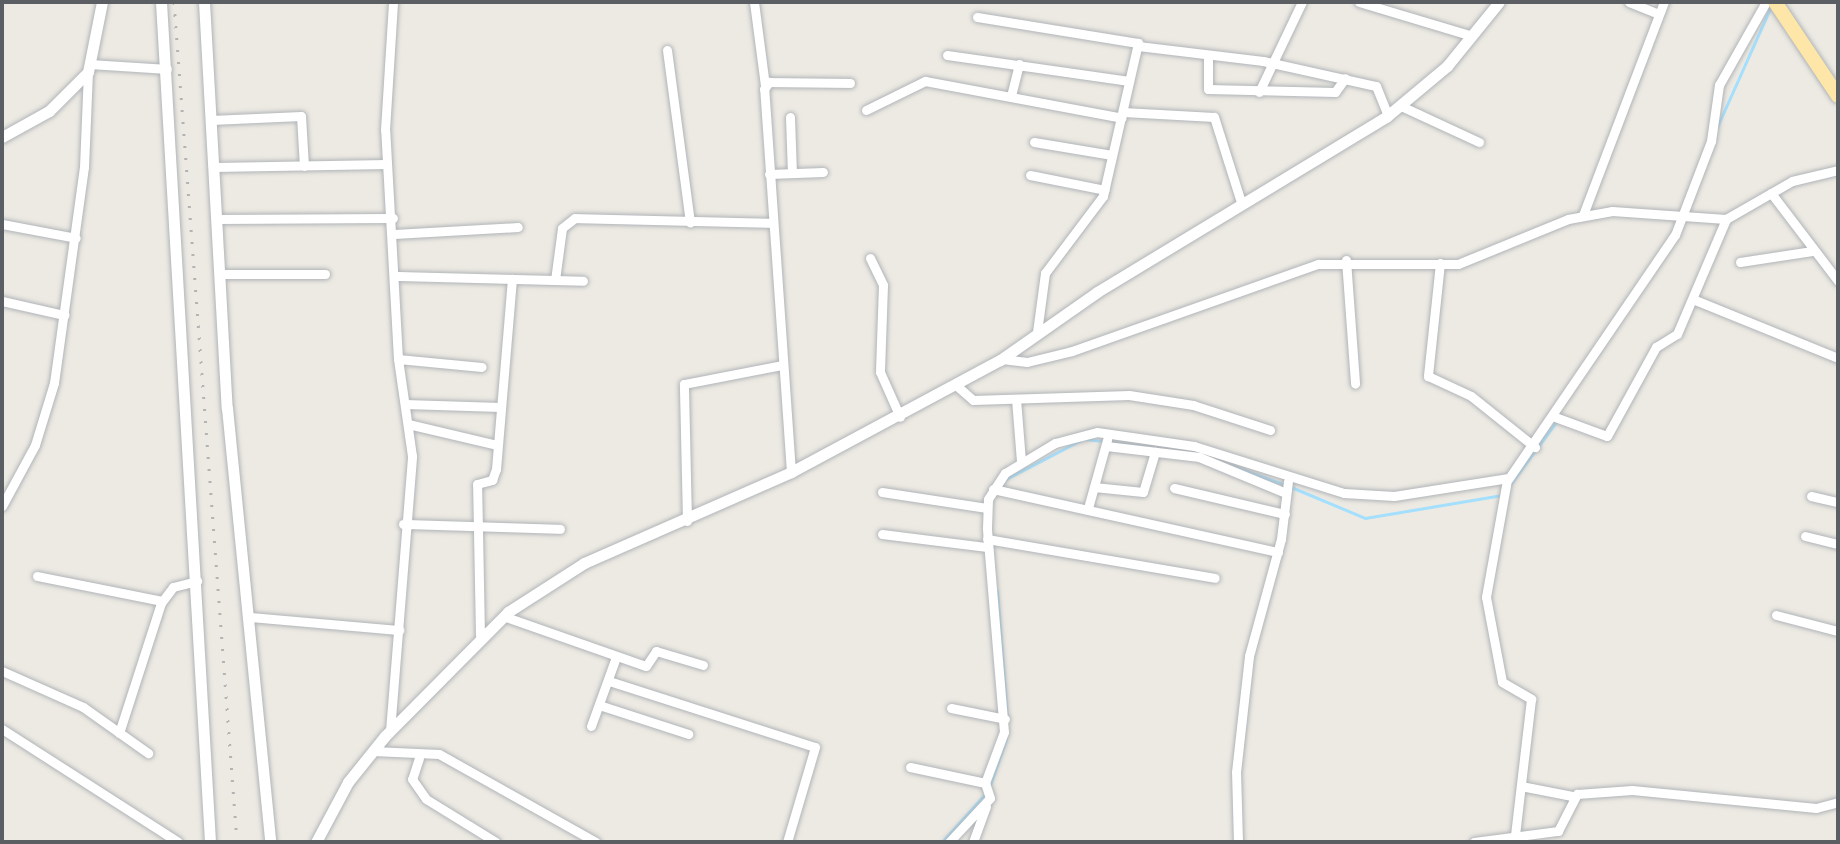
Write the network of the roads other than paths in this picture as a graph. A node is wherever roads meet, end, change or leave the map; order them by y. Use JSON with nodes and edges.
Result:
{"nodes":[{"id":1,"x":102,"y":2,"type":"edge"},
{"id":2,"x":161,"y":2,"type":"edge"},
{"id":3,"x":204,"y":2,"type":"edge"},
{"id":4,"x":393,"y":2,"type":"edge"},
{"id":5,"x":754,"y":2,"type":"edge"},
{"id":6,"x":1302,"y":2,"type":"edge"},
{"id":7,"x":1359,"y":2,"type":"edge"},
{"id":8,"x":1499,"y":2,"type":"edge"},
{"id":9,"x":1629,"y":2,"type":"edge"},
{"id":10,"x":1664,"y":2,"type":"edge"},
{"id":11,"x":1774,"y":4,"type":"edge"},
{"id":12,"x":1658,"y":14,"type":"junction"},
{"id":13,"x":977,"y":17,"type":"dead end"},
{"id":14,"x":1472,"y":36,"type":"junction"},
{"id":15,"x":1138,"y":46,"type":"junction"},
{"id":16,"x":667,"y":50,"type":"dead end"},
{"id":17,"x":947,"y":55,"type":"dead end"},
{"id":18,"x":1208,"y":55,"type":"junction"},
{"id":19,"x":1269,"y":62,"type":"junction"},
{"id":20,"x":1019,"y":64,"type":"junction"},
{"id":21,"x":89,"y":68,"type":"junction"},
{"id":22,"x":167,"y":69,"type":"junction"},
{"id":23,"x":1345,"y":78,"type":"junction"},
{"id":24,"x":1129,"y":81,"type":"junction"},
{"id":25,"x":850,"y":83,"type":"dead end"},
{"id":26,"x":765,"y":85,"type":"junction"},
{"id":27,"x":1259,"y":92,"type":"junction"},
{"id":28,"x":1011,"y":96,"type":"junction"},
{"id":29,"x":1838,"y":96,"type":"edge"},
{"id":30,"x":1401,"y":106,"type":"junction"},
{"id":31,"x":866,"y":110,"type":"dead end"},
{"id":32,"x":1122,"y":115,"type":"junction"},
{"id":33,"x":1388,"y":116,"type":"junction"},
{"id":34,"x":790,"y":117,"type":"dead end"},
{"id":35,"x":211,"y":120,"type":"junction"},
{"id":36,"x":2,"y":137,"type":"edge"},
{"id":37,"x":1034,"y":142,"type":"dead end"},
{"id":38,"x":1479,"y":142,"type":"dead end"},
{"id":39,"x":1112,"y":155,"type":"junction"},
{"id":40,"x":387,"y":164,"type":"junction"},
{"id":41,"x":304,"y":166,"type":"junction"},
{"id":42,"x":214,"y":167,"type":"junction"},
{"id":43,"x":1838,"y":170,"type":"edge"},
{"id":44,"x":823,"y":172,"type":"dead end"},
{"id":45,"x":792,"y":173,"type":"junction"},
{"id":46,"x":769,"y":174,"type":"junction"},
{"id":47,"x":1030,"y":175,"type":"dead end"},
{"id":48,"x":1105,"y":190,"type":"junction"},
{"id":49,"x":1771,"y":193,"type":"junction"},
{"id":50,"x":1241,"y":202,"type":"junction"},
{"id":51,"x":1685,"y":213,"type":"junction"},
{"id":52,"x":1583,"y":215,"type":"junction"},
{"id":53,"x":393,"y":218,"type":"junction"},
{"id":54,"x":216,"y":219,"type":"junction"},
{"id":55,"x":1726,"y":219,"type":"junction"},
{"id":56,"x":690,"y":222,"type":"junction"},
{"id":57,"x":773,"y":223,"type":"junction"},
{"id":58,"x":2,"y":224,"type":"edge"},
{"id":59,"x":518,"y":227,"type":"dead end"},
{"id":60,"x":394,"y":234,"type":"junction"},
{"id":61,"x":76,"y":238,"type":"junction"},
{"id":62,"x":1812,"y":251,"type":"junction"},
{"id":63,"x":870,"y":258,"type":"dead end"},
{"id":64,"x":1346,"y":260,"type":"junction"},
{"id":65,"x":1740,"y":262,"type":"dead end"},
{"id":66,"x":1440,"y":263,"type":"junction"},
{"id":67,"x":219,"y":274,"type":"junction"},
{"id":68,"x":325,"y":274,"type":"dead end"},
{"id":69,"x":398,"y":276,"type":"junction"},
{"id":70,"x":512,"y":279,"type":"junction"},
{"id":71,"x":555,"y":280,"type":"junction"},
{"id":72,"x":583,"y":281,"type":"dead end"},
{"id":73,"x":1838,"y":281,"type":"edge"},
{"id":74,"x":1695,"y":300,"type":"junction"},
{"id":75,"x":2,"y":301,"type":"edge"},
{"id":76,"x":64,"y":315,"type":"junction"},
{"id":77,"x":1037,"y":332,"type":"junction"},
{"id":78,"x":1838,"y":358,"type":"edge"},
{"id":79,"x":398,"y":359,"type":"junction"},
{"id":80,"x":1002,"y":359,"type":"junction"},
{"id":81,"x":782,"y":365,"type":"junction"},
{"id":82,"x":482,"y":367,"type":"dead end"},
{"id":83,"x":1355,"y":384,"type":"dead end"},
{"id":84,"x":957,"y":386,"type":"junction"},
{"id":85,"x":1016,"y":399,"type":"junction"},
{"id":86,"x":405,"y":404,"type":"junction"},
{"id":87,"x":500,"y":407,"type":"junction"},
{"id":88,"x":900,"y":417,"type":"junction"},
{"id":89,"x":1558,"y":418,"type":"junction"},
{"id":90,"x":408,"y":424,"type":"junction"},
{"id":91,"x":1270,"y":430,"type":"dead end"},
{"id":92,"x":1107,"y":440,"type":"junction"},
{"id":93,"x":497,"y":445,"type":"junction"},
{"id":94,"x":1535,"y":447,"type":"junction"},
{"id":95,"x":1155,"y":452,"type":"junction"},
{"id":96,"x":1021,"y":461,"type":"junction"},
{"id":97,"x":791,"y":472,"type":"junction"},
{"id":98,"x":1506,"y":485,"type":"junction"},
{"id":99,"x":1094,"y":487,"type":"junction"},
{"id":100,"x":1287,"y":487,"type":"junction"},
{"id":101,"x":1174,"y":488,"type":"dead end"},
{"id":102,"x":995,"y":489,"type":"junction"},
{"id":103,"x":882,"y":492,"type":"dead end"},
{"id":104,"x":1811,"y":496,"type":"dead end"},
{"id":105,"x":1838,"y":502,"type":"edge"},
{"id":106,"x":2,"y":506,"type":"edge"},
{"id":107,"x":987,"y":508,"type":"junction"},
{"id":108,"x":1088,"y":508,"type":"junction"},
{"id":109,"x":1285,"y":514,"type":"junction"},
{"id":110,"x":687,"y":522,"type":"junction"},
{"id":111,"x":403,"y":524,"type":"junction"},
{"id":112,"x":479,"y":525,"type":"junction"},
{"id":113,"x":560,"y":529,"type":"dead end"},
{"id":114,"x":882,"y":534,"type":"dead end"},
{"id":115,"x":1805,"y":536,"type":"dead end"},
{"id":116,"x":990,"y":541,"type":"junction"},
{"id":117,"x":1838,"y":544,"type":"edge"},
{"id":118,"x":1278,"y":552,"type":"junction"},
{"id":119,"x":37,"y":576,"type":"dead end"},
{"id":120,"x":1215,"y":578,"type":"dead end"},
{"id":121,"x":197,"y":581,"type":"junction"},
{"id":122,"x":162,"y":601,"type":"junction"},
{"id":123,"x":1776,"y":615,"type":"dead end"},
{"id":124,"x":503,"y":616,"type":"junction"},
{"id":125,"x":249,"y":617,"type":"junction"},
{"id":126,"x":399,"y":630,"type":"junction"},
{"id":127,"x":1838,"y":631,"type":"edge"},
{"id":128,"x":480,"y":635,"type":"junction"},
{"id":129,"x":616,"y":657,"type":"junction"},
{"id":130,"x":703,"y":665,"type":"dead end"},
{"id":131,"x":2,"y":671,"type":"edge"},
{"id":132,"x":609,"y":681,"type":"junction"},
{"id":133,"x":599,"y":705,"type":"junction"},
{"id":134,"x":951,"y":708,"type":"dead end"},
{"id":135,"x":1005,"y":719,"type":"junction"},
{"id":136,"x":591,"y":726,"type":"dead end"},
{"id":137,"x":2,"y":729,"type":"edge"},
{"id":138,"x":390,"y":731,"type":"junction"},
{"id":139,"x":119,"y":733,"type":"junction"},
{"id":140,"x":688,"y":734,"type":"dead end"},
{"id":141,"x":373,"y":751,"type":"junction"},
{"id":142,"x":148,"y":753,"type":"dead end"},
{"id":143,"x":419,"y":758,"type":"junction"},
{"id":144,"x":910,"y":767,"type":"dead end"},
{"id":145,"x":987,"y":786,"type":"junction"},
{"id":146,"x":1521,"y":786,"type":"junction"},
{"id":147,"x":1572,"y":796,"type":"junction"},
{"id":148,"x":1838,"y":802,"type":"edge"},
{"id":149,"x":986,"y":803,"type":"junction"},
{"id":150,"x":1515,"y":836,"type":"junction"},
{"id":151,"x":178,"y":842,"type":"edge"},
{"id":152,"x":210,"y":842,"type":"edge"},
{"id":153,"x":270,"y":842,"type":"edge"},
{"id":154,"x":316,"y":842,"type":"edge"},
{"id":155,"x":496,"y":842,"type":"edge"},
{"id":156,"x":596,"y":842,"type":"edge"},
{"id":157,"x":787,"y":842,"type":"edge"},
{"id":158,"x":942,"y":842,"type":"edge"},
{"id":159,"x":973,"y":842,"type":"edge"},
{"id":160,"x":1238,"y":842,"type":"edge"},
{"id":161,"x":1474,"y":842,"type":"edge"}],
"edges":[{"from":1,"to":21,"type":"street"},
{"from":2,"to":22,"type":"street"},
{"from":3,"to":35,"type":"street"},
{"from":4,"to":40,"type":"street"},
{"from":5,"to":26,"type":"street"},
{"from":6,"to":19,"type":"street"},
{"from":7,"to":14,"type":"street"},
{"from":8,"to":14,"type":"street"},
{"from":9,"to":12,"type":"street"},
{"from":10,"to":12,"type":"street"},
{"from":11,"to":29,"type":"main road"},
{"from":11,"to":51,"type":"street"},
{"from":12,"to":52,"type":"street"},
{"from":13,"to":15,"type":"street"},
{"from":14,"to":30,"type":"street"},
{"from":15,"to":18,"type":"street"},
{"from":15,"to":24,"type":"street"},
{"from":16,"to":56,"type":"street"},
{"from":17,"to":20,"type":"street"},
{"from":18,"to":19,"type":"street"},
{"from":18,"to":27,"type":"street"},
{"from":19,"to":23,"type":"street"},
{"from":19,"to":27,"type":"street"},
{"from":20,"to":24,"type":"street"},
{"from":20,"to":28,"type":"street"},
{"from":21,"to":22,"type":"street"},
{"from":21,"to":36,"type":"street"},
{"from":21,"to":61,"type":"street"},
{"from":22,"to":121,"type":"street"},
{"from":23,"to":27,"type":"street"},
{"from":23,"to":33,"type":"street"},
{"from":24,"to":32,"type":"street"},
{"from":25,"to":26,"type":"street"},
{"from":26,"to":46,"type":"street"},
{"from":28,"to":31,"type":"street"},
{"from":28,"to":32,"type":"street"},
{"from":30,"to":33,"type":"street"},
{"from":30,"to":38,"type":"street"},
{"from":32,"to":39,"type":"street"},
{"from":32,"to":50,"type":"street"},
{"from":33,"to":50,"type":"street"},
{"from":34,"to":45,"type":"street"},
{"from":35,"to":41,"type":"street"},
{"from":35,"to":42,"type":"street"},
{"from":37,"to":39,"type":"street"},
{"from":39,"to":48,"type":"street"},
{"from":40,"to":41,"type":"street"},
{"from":40,"to":53,"type":"street"},
{"from":41,"to":42,"type":"street"},
{"from":42,"to":54,"type":"street"},
{"from":43,"to":49,"type":"street"},
{"from":44,"to":45,"type":"street"},
{"from":45,"to":46,"type":"street"},
{"from":46,"to":57,"type":"street"},
{"from":47,"to":48,"type":"street"},
{"from":48,"to":77,"type":"street"},
{"from":49,"to":55,"type":"street"},
{"from":49,"to":62,"type":"street"},
{"from":50,"to":77,"type":"street"},
{"from":51,"to":52,"type":"street"},
{"from":51,"to":55,"type":"street"},
{"from":51,"to":89,"type":"street"},
{"from":52,"to":66,"type":"street"},
{"from":53,"to":54,"type":"street"},
{"from":53,"to":60,"type":"street"},
{"from":54,"to":67,"type":"street"},
{"from":55,"to":74,"type":"street"},
{"from":56,"to":57,"type":"street"},
{"from":56,"to":71,"type":"street"},
{"from":57,"to":81,"type":"street"},
{"from":58,"to":61,"type":"street"},
{"from":59,"to":60,"type":"street"},
{"from":60,"to":69,"type":"street"},
{"from":61,"to":76,"type":"street"},
{"from":62,"to":65,"type":"street"},
{"from":62,"to":73,"type":"street"},
{"from":63,"to":88,"type":"street"},
{"from":64,"to":66,"type":"street"},
{"from":64,"to":80,"type":"street"},
{"from":64,"to":83,"type":"street"},
{"from":66,"to":94,"type":"street"},
{"from":67,"to":68,"type":"street"},
{"from":67,"to":125,"type":"street"},
{"from":69,"to":70,"type":"street"},
{"from":69,"to":79,"type":"street"},
{"from":70,"to":71,"type":"street"},
{"from":70,"to":87,"type":"street"},
{"from":71,"to":72,"type":"street"},
{"from":74,"to":78,"type":"street"},
{"from":74,"to":89,"type":"street"},
{"from":75,"to":76,"type":"street"},
{"from":76,"to":106,"type":"street"},
{"from":77,"to":80,"type":"street"},
{"from":79,"to":82,"type":"street"},
{"from":79,"to":86,"type":"street"},
{"from":80,"to":84,"type":"street"},
{"from":81,"to":97,"type":"street"},
{"from":81,"to":110,"type":"street"},
{"from":84,"to":85,"type":"street"},
{"from":84,"to":88,"type":"street"},
{"from":85,"to":91,"type":"street"},
{"from":85,"to":96,"type":"street"},
{"from":86,"to":87,"type":"street"},
{"from":86,"to":90,"type":"street"},
{"from":87,"to":93,"type":"street"},
{"from":88,"to":97,"type":"street"},
{"from":89,"to":94,"type":"street"},
{"from":90,"to":93,"type":"street"},
{"from":90,"to":111,"type":"street"},
{"from":92,"to":95,"type":"street"},
{"from":92,"to":96,"type":"street"},
{"from":92,"to":99,"type":"street"},
{"from":92,"to":100,"type":"street"},
{"from":93,"to":112,"type":"street"},
{"from":94,"to":98,"type":"street"},
{"from":95,"to":99,"type":"street"},
{"from":95,"to":100,"type":"street"},
{"from":96,"to":102,"type":"street"},
{"from":97,"to":110,"type":"street"},
{"from":98,"to":100,"type":"street"},
{"from":98,"to":146,"type":"street"},
{"from":99,"to":108,"type":"street"},
{"from":100,"to":109,"type":"street"},
{"from":101,"to":109,"type":"street"},
{"from":102,"to":107,"type":"street"},
{"from":102,"to":108,"type":"street"},
{"from":103,"to":107,"type":"street"},
{"from":104,"to":105,"type":"street"},
{"from":107,"to":116,"type":"street"},
{"from":108,"to":118,"type":"street"},
{"from":109,"to":118,"type":"street"},
{"from":110,"to":124,"type":"street"},
{"from":111,"to":112,"type":"street"},
{"from":111,"to":126,"type":"street"},
{"from":112,"to":113,"type":"street"},
{"from":112,"to":128,"type":"street"},
{"from":114,"to":116,"type":"street"},
{"from":115,"to":117,"type":"street"},
{"from":116,"to":120,"type":"street"},
{"from":116,"to":135,"type":"street"},
{"from":118,"to":160,"type":"street"},
{"from":119,"to":122,"type":"street"},
{"from":121,"to":122,"type":"street"},
{"from":121,"to":152,"type":"street"},
{"from":122,"to":139,"type":"street"},
{"from":123,"to":127,"type":"street"},
{"from":124,"to":128,"type":"street"},
{"from":124,"to":129,"type":"street"},
{"from":125,"to":126,"type":"street"},
{"from":125,"to":153,"type":"street"},
{"from":126,"to":138,"type":"street"},
{"from":128,"to":138,"type":"street"},
{"from":129,"to":130,"type":"street"},
{"from":129,"to":132,"type":"street"},
{"from":131,"to":139,"type":"street"},
{"from":132,"to":133,"type":"street"},
{"from":132,"to":157,"type":"street"},
{"from":133,"to":136,"type":"street"},
{"from":133,"to":140,"type":"street"},
{"from":134,"to":135,"type":"street"},
{"from":135,"to":145,"type":"street"},
{"from":137,"to":151,"type":"street"},
{"from":138,"to":141,"type":"street"},
{"from":139,"to":142,"type":"street"},
{"from":141,"to":143,"type":"street"},
{"from":141,"to":154,"type":"street"},
{"from":143,"to":155,"type":"street"},
{"from":143,"to":156,"type":"street"},
{"from":144,"to":145,"type":"street"},
{"from":145,"to":149,"type":"street"},
{"from":146,"to":147,"type":"street"},
{"from":146,"to":150,"type":"street"},
{"from":147,"to":148,"type":"street"},
{"from":147,"to":150,"type":"street"},
{"from":149,"to":158,"type":"street"},
{"from":149,"to":159,"type":"street"},
{"from":150,"to":161,"type":"street"}]}
